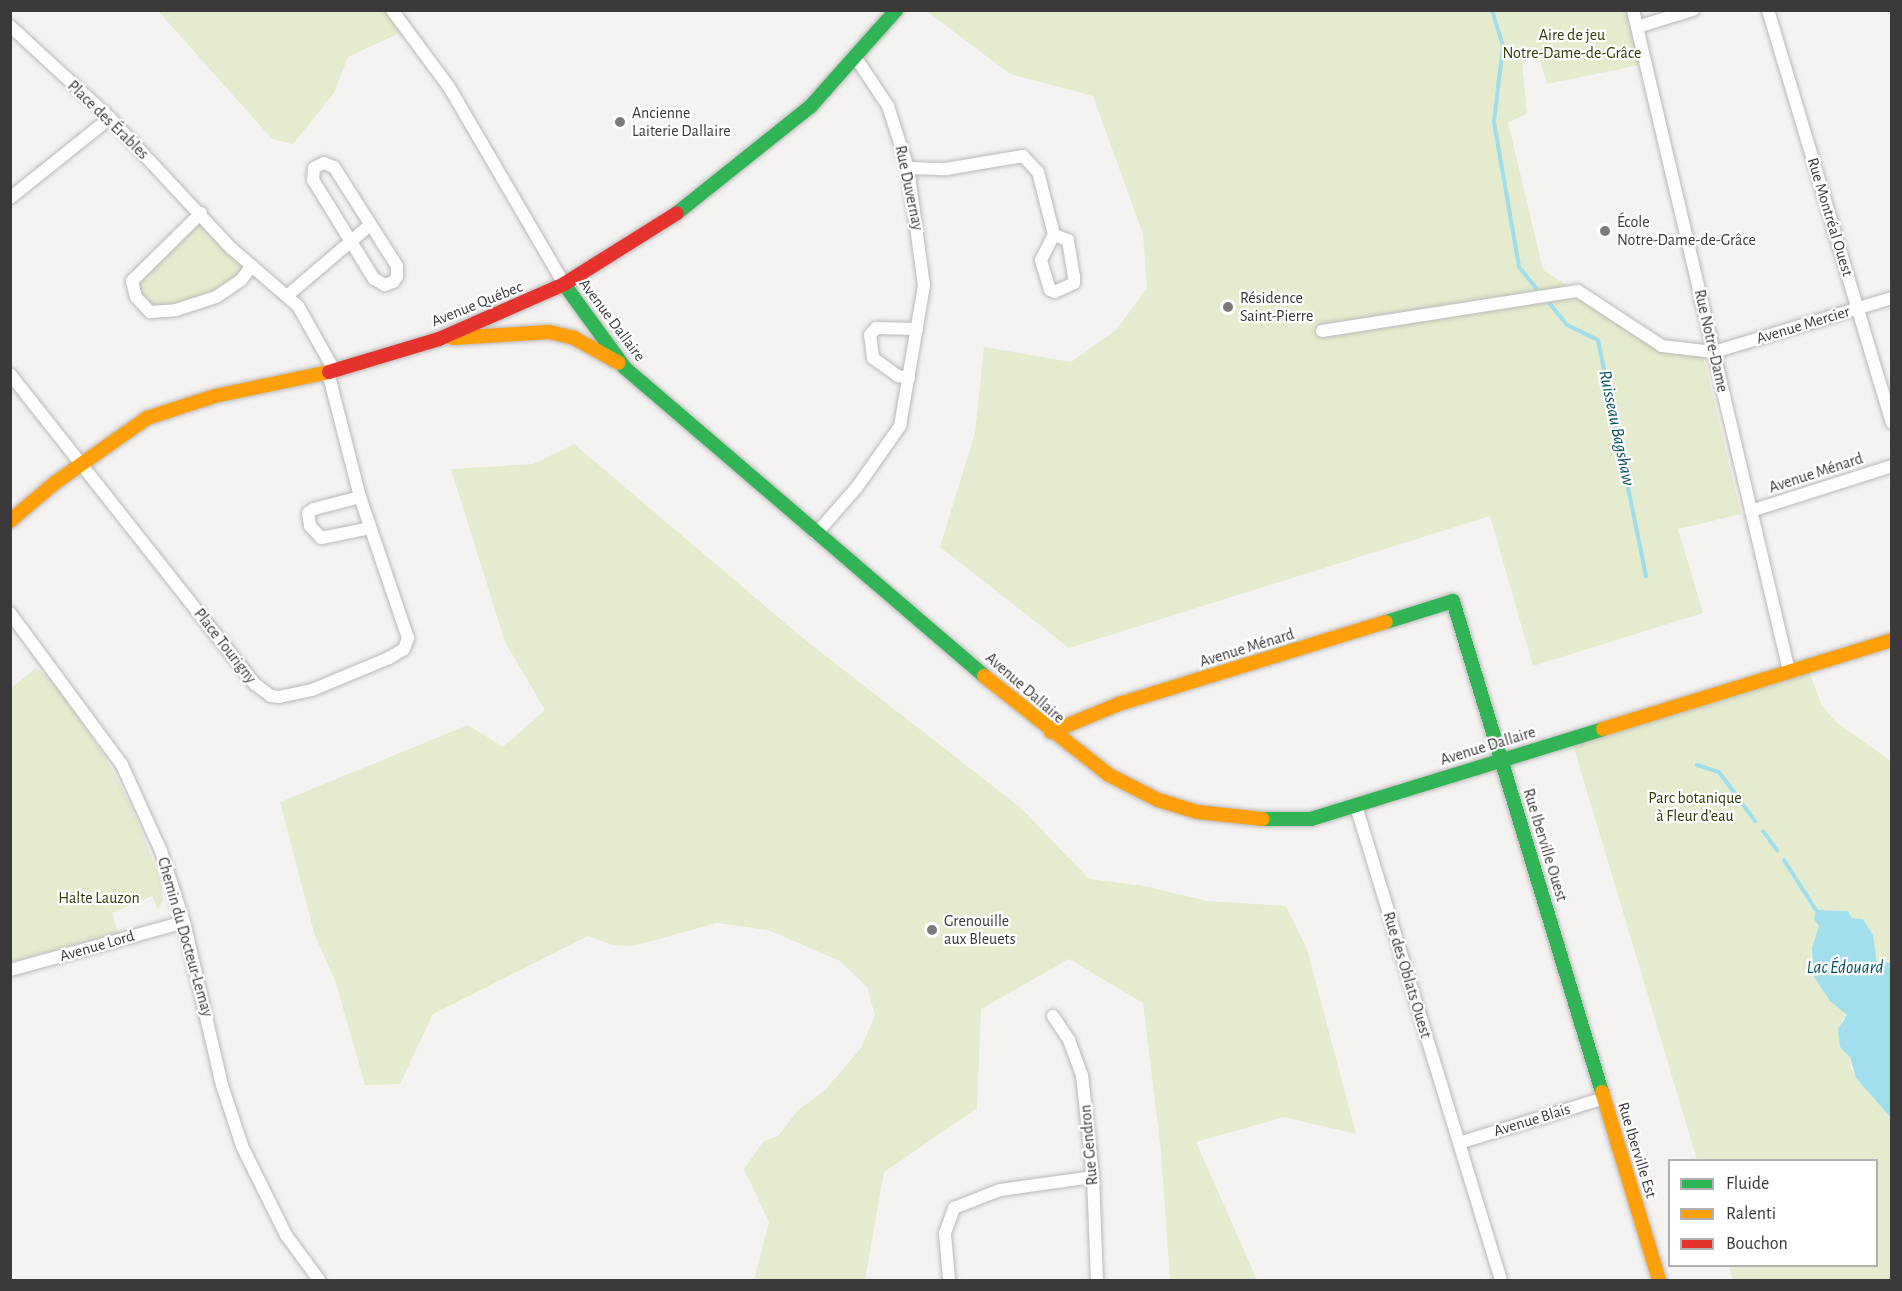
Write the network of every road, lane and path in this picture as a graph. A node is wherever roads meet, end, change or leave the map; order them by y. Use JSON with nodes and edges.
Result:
{"nodes":[{"id":1,"x":392,"y":10,"type":"edge"},
{"id":2,"x":896,"y":10,"type":"edge"},
{"id":3,"x":1633,"y":10,"type":"edge"},
{"id":4,"x":1693,"y":10,"type":"edge"},
{"id":5,"x":1768,"y":10,"type":"edge"},
{"id":6,"x":1637,"y":27,"type":"junction"},
{"id":7,"x":12,"y":29,"type":"edge"},
{"id":8,"x":856,"y":58,"type":"junction"},
{"id":9,"x":110,"y":118,"type":"junction"},
{"id":10,"x":908,"y":168,"type":"junction"},
{"id":11,"x":10,"y":198,"type":"edge"},
{"id":12,"x":201,"y":213,"type":"junction"},
{"id":13,"x":370,"y":225,"type":"junction"},
{"id":14,"x":1054,"y":235,"type":"dead end"},
{"id":15,"x":350,"y":242,"type":"junction"},
{"id":16,"x":252,"y":266,"type":"junction"},
{"id":17,"x":564,"y":284,"type":"junction"},
{"id":18,"x":288,"y":295,"type":"junction"},
{"id":19,"x":1892,"y":298,"type":"edge"},
{"id":20,"x":1857,"y":308,"type":"junction"},
{"id":21,"x":917,"y":329,"type":"junction"},
{"id":22,"x":1322,"y":331,"type":"dead end"},
{"id":23,"x":439,"y":339,"type":"junction"},
{"id":24,"x":1714,"y":352,"type":"junction"},
{"id":25,"x":625,"y":368,"type":"junction"},
{"id":26,"x":331,"y":371,"type":"junction"},
{"id":27,"x":10,"y":374,"type":"edge"},
{"id":28,"x":909,"y":378,"type":"junction"},
{"id":29,"x":1892,"y":423,"type":"edge"},
{"id":30,"x":80,"y":464,"type":"junction"},
{"id":31,"x":1892,"y":466,"type":"edge"},
{"id":32,"x":360,"y":497,"type":"junction"},
{"id":33,"x":1751,"y":511,"type":"junction"},
{"id":34,"x":10,"y":521,"type":"edge"},
{"id":35,"x":370,"y":528,"type":"junction"},
{"id":36,"x":816,"y":534,"type":"junction"},
{"id":37,"x":1453,"y":601,"type":"joint"},
{"id":38,"x":10,"y":613,"type":"edge"},
{"id":39,"x":1892,"y":640,"type":"edge"},
{"id":40,"x":1789,"y":671,"type":"junction"},
{"id":41,"x":1051,"y":732,"type":"junction"},
{"id":42,"x":1502,"y":760,"type":"junction"},
{"id":43,"x":1356,"y":806,"type":"junction"},
{"id":44,"x":184,"y":921,"type":"junction"},
{"id":45,"x":10,"y":970,"type":"edge"},
{"id":46,"x":1053,"y":1016,"type":"dead end"},
{"id":47,"x":1604,"y":1098,"type":"junction"},
{"id":48,"x":1459,"y":1143,"type":"junction"},
{"id":49,"x":1093,"y":1177,"type":"junction"},
{"id":50,"x":319,"y":1281,"type":"edge"},
{"id":51,"x":949,"y":1281,"type":"edge"},
{"id":52,"x":1097,"y":1281,"type":"edge"},
{"id":53,"x":1501,"y":1281,"type":"edge"},
{"id":54,"x":1659,"y":1281,"type":"edge"}],
"edges":[{"from":1,"to":17,"type":"street","name":"Avenue Dallaire"},
{"from":2,"to":8,"type":"street","name":"Avenue Québec"},
{"from":3,"to":6,"type":"street","name":"Rue Notre-Dame"},
{"from":4,"to":6,"type":"street"},
{"from":5,"to":20,"type":"street","name":"Rue Montréal Ouest"},
{"from":6,"to":24,"type":"street","name":"Rue Notre-Dame"},
{"from":7,"to":9,"type":"street","name":"Place des Érables"},
{"from":8,"to":10,"type":"street","name":"Rue Duvernay"},
{"from":8,"to":17,"type":"street","name":"Avenue Québec"},
{"from":9,"to":11,"type":"street"},
{"from":9,"to":12,"type":"street","name":"Place des Érables"},
{"from":10,"to":14,"type":"street"},
{"from":10,"to":21,"type":"street","name":"Rue Duvernay"},
{"from":12,"to":16,"type":"street","name":"Place des Érables"},
{"from":12,"to":16,"type":"street"},
{"from":13,"to":15,"type":"street"},
{"from":13,"to":15,"type":"street"},
{"from":13,"to":15,"type":"street"},
{"from":15,"to":18,"type":"street"},
{"from":16,"to":18,"type":"street","name":"Place des Érables"},
{"from":17,"to":23,"type":"street","name":"Avenue Québec"},
{"from":17,"to":25,"type":"street","name":"Avenue Dallaire"},
{"from":18,"to":26,"type":"street","name":"Place des Érables"},
{"from":19,"to":20,"type":"street","name":"Avenue Mercier"},
{"from":20,"to":24,"type":"street","name":"Avenue Mercier"},
{"from":20,"to":29,"type":"street","name":"Rue Montréal Ouest"},
{"from":21,"to":28,"type":"street","name":"Rue Duvernay"},
{"from":21,"to":28,"type":"street"},
{"from":22,"to":24,"type":"street"},
{"from":23,"to":25,"type":"street"},
{"from":23,"to":26,"type":"street","name":"Avenue Québec"},
{"from":24,"to":33,"type":"street","name":"Rue Notre-Dame"},
{"from":25,"to":36,"type":"street","name":"Avenue Dallaire"},
{"from":26,"to":30,"type":"street","name":"Avenue Québec"},
{"from":26,"to":32,"type":"street","name":"Place Tourigny"},
{"from":27,"to":30,"type":"street"},
{"from":28,"to":36,"type":"street","name":"Rue Duvernay"},
{"from":30,"to":34,"type":"street","name":"Avenue Québec"},
{"from":30,"to":35,"type":"street","name":"Place Tourigny"},
{"from":31,"to":33,"type":"street","name":"Avenue Ménard"},
{"from":32,"to":35,"type":"street","name":"Place Tourigny"},
{"from":32,"to":35,"type":"street"},
{"from":33,"to":40,"type":"street","name":"Rue Notre-Dame"},
{"from":36,"to":41,"type":"street","name":"Avenue Dallaire"},
{"from":37,"to":41,"type":"street","name":"Avenue Ménard"},
{"from":37,"to":42,"type":"street","name":"Rue Iberville Ouest"},
{"from":38,"to":44,"type":"street","name":"Chemin du Docteur-Lemay"},
{"from":39,"to":40,"type":"street","name":"Avenue Dallaire"},
{"from":40,"to":42,"type":"street","name":"Avenue Dallaire"},
{"from":41,"to":43,"type":"street","name":"Avenue Dallaire"},
{"from":42,"to":43,"type":"street","name":"Avenue Dallaire"},
{"from":42,"to":47,"type":"street","name":"Rue Iberville Ouest"},
{"from":43,"to":48,"type":"street","name":"Rue des Oblats Ouest"},
{"from":44,"to":45,"type":"street","name":"Avenue Lord"},
{"from":44,"to":50,"type":"street","name":"Chemin du Docteur-Lemay"},
{"from":46,"to":49,"type":"street","name":"Rue Gendron"},
{"from":47,"to":48,"type":"street","name":"Avenue Blais"},
{"from":47,"to":54,"type":"street","name":"Rue Iberville Est"},
{"from":48,"to":53,"type":"street","name":"Rue des Oblats Ouest"},
{"from":49,"to":51,"type":"street"},
{"from":49,"to":52,"type":"street","name":"Rue Gendron"}]}
